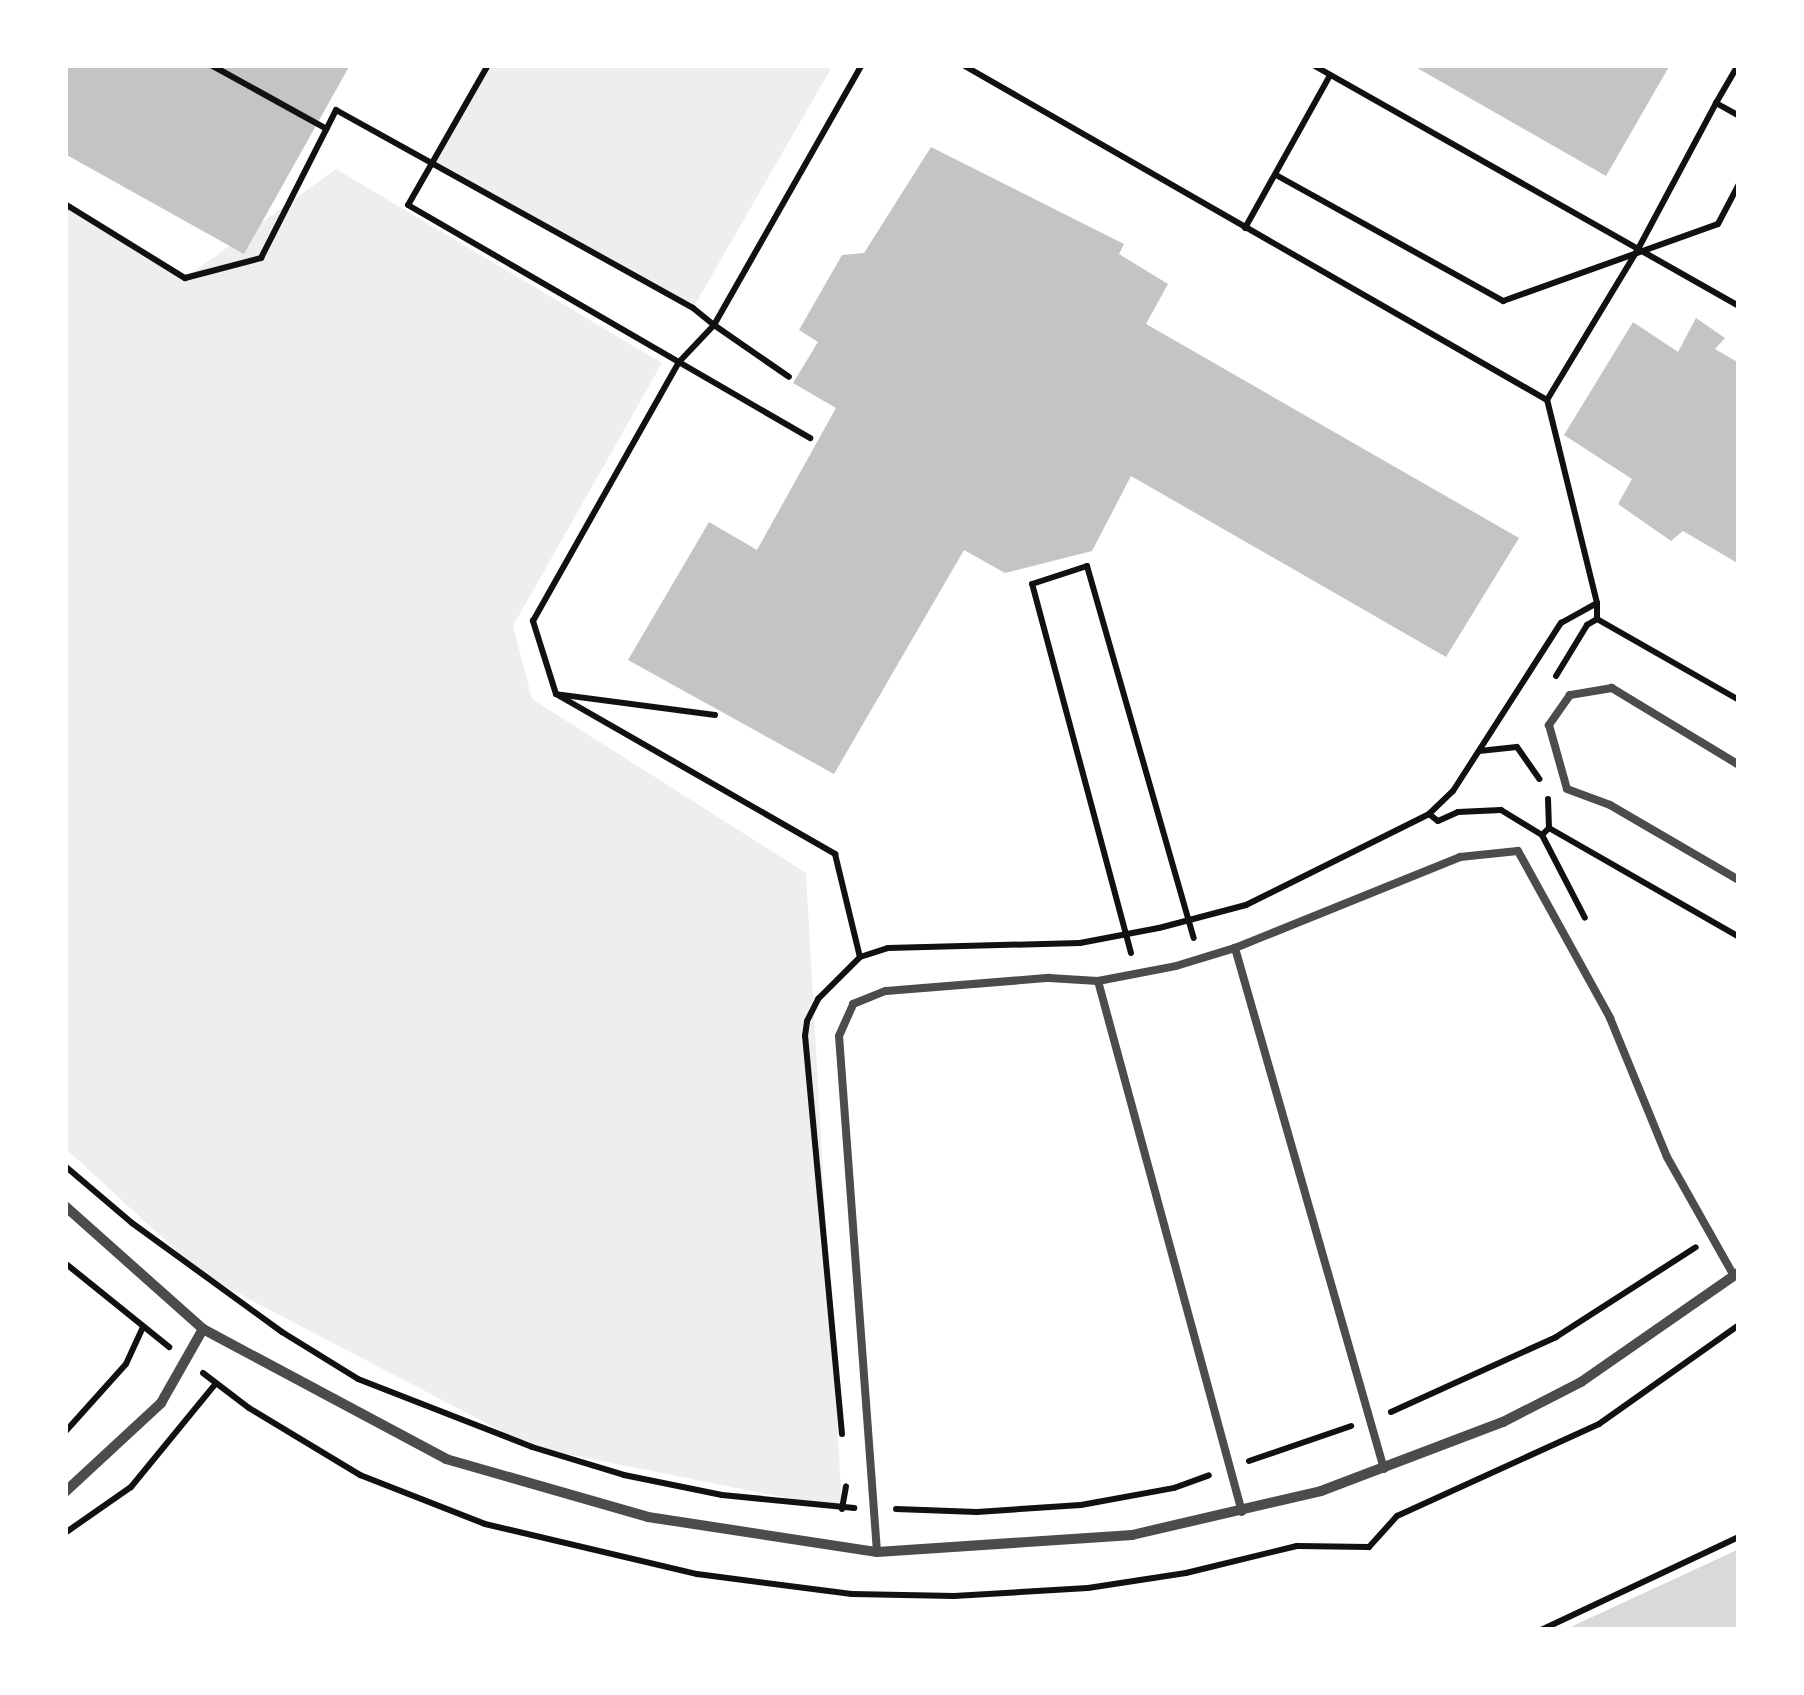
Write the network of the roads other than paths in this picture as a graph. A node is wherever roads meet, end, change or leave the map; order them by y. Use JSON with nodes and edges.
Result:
{"nodes":[{"id":1,"x":1739,"y":765,"type":"edge"},
{"id":2,"x":1739,"y":880,"type":"edge"},
{"id":3,"x":1235,"y":948,"type":"junction"},
{"id":4,"x":1098,"y":981,"type":"junction"},
{"id":5,"x":65,"y":1206,"type":"edge"},
{"id":6,"x":1736,"y":1274,"type":"edge"},
{"id":7,"x":203,"y":1329,"type":"junction"},
{"id":8,"x":1384,"y":1469,"type":"junction"},
{"id":9,"x":65,"y":1492,"type":"edge"},
{"id":10,"x":1242,"y":1512,"type":"junction"},
{"id":11,"x":877,"y":1552,"type":"junction"}],
"edges":[{"from":1,"to":2,"type":"lane"},
{"from":3,"to":4,"type":"lane"},
{"from":3,"to":6,"type":"lane"},
{"from":3,"to":8,"type":"lane"},
{"from":4,"to":10,"type":"lane"},
{"from":4,"to":11,"type":"lane"},
{"from":5,"to":7,"type":"street"},
{"from":6,"to":8,"type":"street"},
{"from":7,"to":9,"type":"street"},
{"from":7,"to":11,"type":"street"},
{"from":8,"to":10,"type":"street"},
{"from":10,"to":11,"type":"street"}]}
